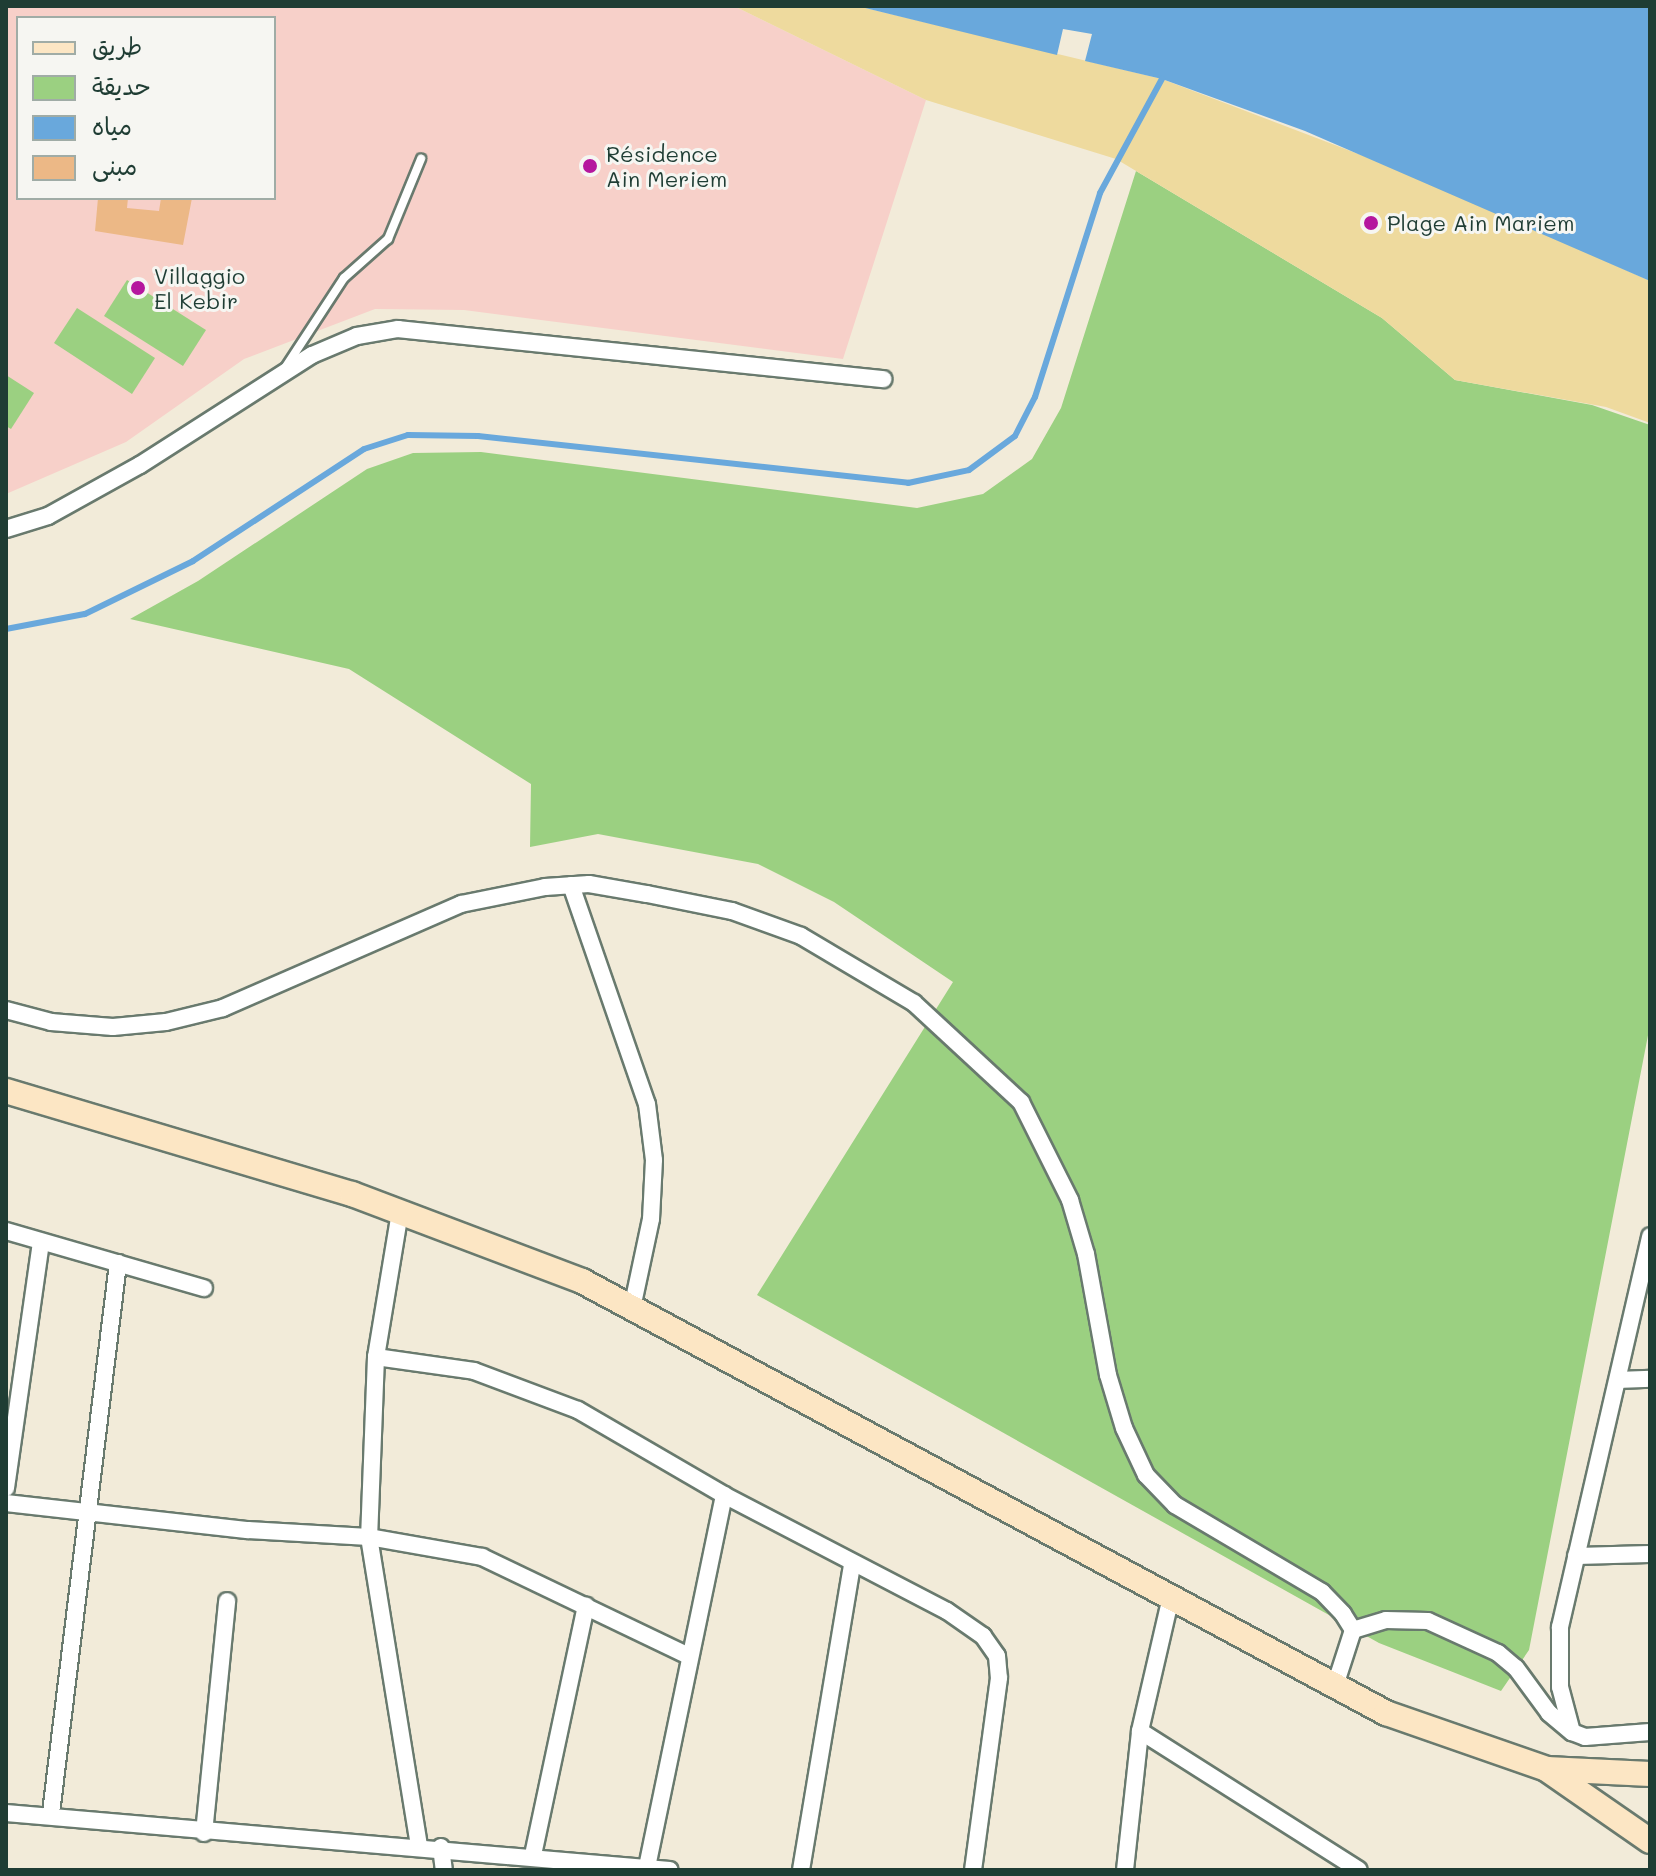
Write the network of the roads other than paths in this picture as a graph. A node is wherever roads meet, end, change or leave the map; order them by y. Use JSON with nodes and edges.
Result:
{"nodes":[{"id":1,"x":421,"y":159,"type":"dead end"},
{"id":2,"x":280,"y":375,"type":"junction"},
{"id":3,"x":883,"y":379,"type":"dead end"},
{"id":4,"x":6,"y":529,"type":"edge"},
{"id":5,"x":571,"y":885,"type":"junction"},
{"id":6,"x":6,"y":1010,"type":"edge"},
{"id":7,"x":6,"y":1091,"type":"edge"},
{"id":8,"x":400,"y":1212,"type":"junction"},
{"id":9,"x":6,"y":1231,"type":"edge"},
{"id":10,"x":1650,"y":1236,"type":"edge"},
{"id":11,"x":41,"y":1242,"type":"junction"},
{"id":12,"x":118,"y":1263,"type":"junction"},
{"id":13,"x":204,"y":1288,"type":"dead end"},
{"id":14,"x":633,"y":1304,"type":"junction"},
{"id":15,"x":376,"y":1357,"type":"junction"},
{"id":16,"x":1650,"y":1379,"type":"edge"},
{"id":17,"x":1618,"y":1380,"type":"junction"},
{"id":18,"x":6,"y":1488,"type":"edge"},
{"id":19,"x":724,"y":1495,"type":"junction"},
{"id":20,"x":6,"y":1503,"type":"edge"},
{"id":21,"x":87,"y":1515,"type":"junction"},
{"id":22,"x":369,"y":1537,"type":"junction"},
{"id":23,"x":1650,"y":1554,"type":"edge"},
{"id":24,"x":1576,"y":1556,"type":"junction"},
{"id":25,"x":852,"y":1564,"type":"junction"},
{"id":26,"x":1171,"y":1597,"type":"junction"},
{"id":27,"x":227,"y":1601,"type":"dead end"},
{"id":28,"x":586,"y":1606,"type":"junction"},
{"id":29,"x":1353,"y":1630,"type":"junction"},
{"id":30,"x":687,"y":1655,"type":"junction"},
{"id":31,"x":1334,"y":1689,"type":"junction"},
{"id":32,"x":1140,"y":1731,"type":"junction"},
{"id":33,"x":1572,"y":1732,"type":"junction"},
{"id":34,"x":1650,"y":1732,"type":"edge"},
{"id":35,"x":1547,"y":1769,"type":"junction"},
{"id":36,"x":1650,"y":1774,"type":"edge"},
{"id":37,"x":6,"y":1813,"type":"edge"},
{"id":38,"x":51,"y":1813,"type":"junction"},
{"id":39,"x":204,"y":1833,"type":"junction"},
{"id":40,"x":1650,"y":1841,"type":"edge"},
{"id":41,"x":419,"y":1847,"type":"junction"},
{"id":42,"x":441,"y":1847,"type":"junction"},
{"id":43,"x":533,"y":1855,"type":"junction"},
{"id":44,"x":600,"y":1866,"type":"edge"},
{"id":45,"x":647,"y":1867,"type":"junction"},
{"id":46,"x":444,"y":1870,"type":"edge"},
{"id":47,"x":670,"y":1870,"type":"edge"},
{"id":48,"x":801,"y":1870,"type":"edge"},
{"id":49,"x":973,"y":1870,"type":"edge"},
{"id":50,"x":1125,"y":1870,"type":"edge"},
{"id":51,"x":1359,"y":1870,"type":"edge"}],
"edges":[{"from":1,"to":2,"type":"lane"},
{"from":2,"to":3,"type":"street"},
{"from":2,"to":4,"type":"street"},
{"from":5,"to":6,"type":"street"},
{"from":5,"to":14,"type":"street"},
{"from":5,"to":29,"type":"street"},
{"from":7,"to":8,"type":"main road"},
{"from":8,"to":14,"type":"main road"},
{"from":8,"to":15,"type":"street"},
{"from":9,"to":11,"type":"street"},
{"from":10,"to":17,"type":"street"},
{"from":11,"to":12,"type":"street"},
{"from":11,"to":18,"type":"street"},
{"from":12,"to":13,"type":"street"},
{"from":12,"to":21,"type":"street"},
{"from":14,"to":26,"type":"main road"},
{"from":15,"to":19,"type":"street"},
{"from":15,"to":22,"type":"street"},
{"from":16,"to":17,"type":"street"},
{"from":17,"to":24,"type":"street"},
{"from":19,"to":25,"type":"street"},
{"from":19,"to":30,"type":"street"},
{"from":20,"to":21,"type":"street"},
{"from":21,"to":22,"type":"street"},
{"from":21,"to":38,"type":"street"},
{"from":22,"to":28,"type":"street"},
{"from":22,"to":41,"type":"street"},
{"from":23,"to":24,"type":"street"},
{"from":24,"to":33,"type":"street"},
{"from":25,"to":48,"type":"street"},
{"from":25,"to":49,"type":"street"},
{"from":26,"to":31,"type":"main road"},
{"from":26,"to":32,"type":"street"},
{"from":27,"to":39,"type":"street"},
{"from":28,"to":30,"type":"street"},
{"from":28,"to":43,"type":"street"},
{"from":29,"to":31,"type":"street"},
{"from":29,"to":33,"type":"street"},
{"from":30,"to":45,"type":"street"},
{"from":31,"to":35,"type":"main road"},
{"from":32,"to":50,"type":"street"},
{"from":32,"to":51,"type":"street"},
{"from":33,"to":34,"type":"street"},
{"from":35,"to":36,"type":"main road"},
{"from":35,"to":40,"type":"main road"},
{"from":37,"to":38,"type":"street"},
{"from":38,"to":39,"type":"street"},
{"from":39,"to":41,"type":"street"},
{"from":41,"to":42,"type":"street"},
{"from":42,"to":43,"type":"street"},
{"from":42,"to":46,"type":"street"},
{"from":43,"to":44,"type":"street"},
{"from":44,"to":45,"type":"street"},
{"from":45,"to":47,"type":"street"}]}
